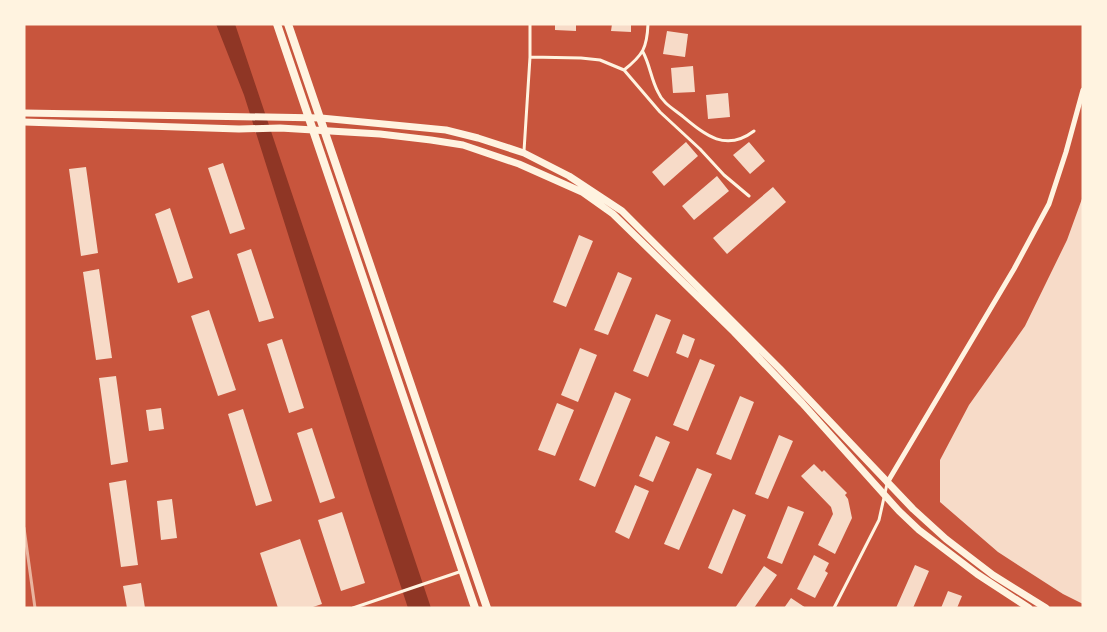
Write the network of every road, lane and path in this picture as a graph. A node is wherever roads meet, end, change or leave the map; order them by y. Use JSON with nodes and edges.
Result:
{"nodes":[{"id":1,"x":277,"y":24,"type":"edge"},
{"id":2,"x":288,"y":24,"type":"edge"},
{"id":3,"x":530,"y":24,"type":"edge"},
{"id":4,"x":648,"y":24,"type":"edge"},
{"id":5,"x":643,"y":52,"type":"junction"},
{"id":6,"x":530,"y":57,"type":"junction"},
{"id":7,"x":624,"y":70,"type":"junction"},
{"id":8,"x":1083,"y":90,"type":"edge"},
{"id":9,"x":24,"y":113,"type":"edge"},
{"id":10,"x":309,"y":117,"type":"junction"},
{"id":11,"x":321,"y":118,"type":"junction"},
{"id":12,"x":24,"y":122,"type":"edge"},
{"id":13,"x":313,"y":130,"type":"junction"},
{"id":14,"x":326,"y":131,"type":"junction"},
{"id":15,"x":754,"y":131,"type":"dead end"},
{"id":16,"x":524,"y":153,"type":"junction"},
{"id":17,"x":749,"y":196,"type":"dead end"},
{"id":18,"x":887,"y":483,"type":"junction"},
{"id":19,"x":885,"y":496,"type":"junction"},
{"id":20,"x":462,"y":571,"type":"junction"},
{"id":21,"x":353,"y":608,"type":"edge"},
{"id":22,"x":475,"y":608,"type":"edge"},
{"id":23,"x":487,"y":608,"type":"edge"},
{"id":24,"x":834,"y":608,"type":"edge"},
{"id":25,"x":1029,"y":608,"type":"edge"},
{"id":26,"x":1046,"y":608,"type":"edge"}],
"edges":[{"from":1,"to":10,"type":"main road"},
{"from":2,"to":11,"type":"main road"},
{"from":3,"to":6,"type":"lane"},
{"from":4,"to":5,"type":"lane"},
{"from":5,"to":7,"type":"lane"},
{"from":5,"to":15,"type":"lane"},
{"from":6,"to":7,"type":"lane"},
{"from":6,"to":16,"type":"lane"},
{"from":7,"to":17,"type":"lane"},
{"from":8,"to":18,"type":"street"},
{"from":9,"to":10,"type":"street"},
{"from":10,"to":11,"type":"street"},
{"from":10,"to":13,"type":"main road"},
{"from":11,"to":14,"type":"main road"},
{"from":11,"to":16,"type":"street"},
{"from":12,"to":13,"type":"street"},
{"from":13,"to":14,"type":"street"},
{"from":13,"to":20,"type":"main road"},
{"from":14,"to":19,"type":"street"},
{"from":14,"to":23,"type":"main road"},
{"from":16,"to":18,"type":"street"},
{"from":18,"to":19,"type":"lane"},
{"from":18,"to":26,"type":"street"},
{"from":19,"to":24,"type":"lane"},
{"from":19,"to":25,"type":"street"},
{"from":20,"to":21,"type":"lane"},
{"from":20,"to":22,"type":"main road"}]}
